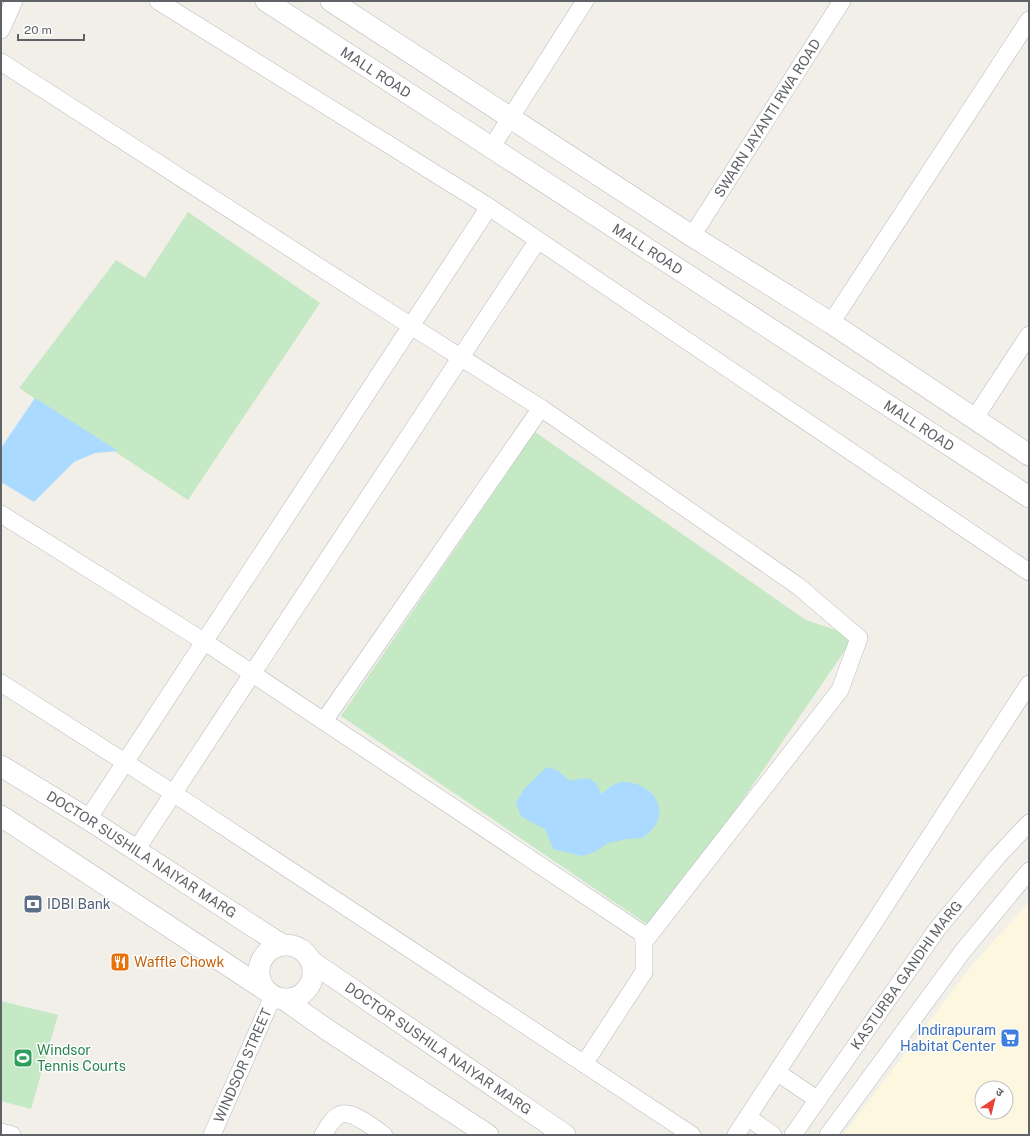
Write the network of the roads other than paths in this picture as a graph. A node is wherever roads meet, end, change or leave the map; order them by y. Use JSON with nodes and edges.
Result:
{"nodes":[{"id":1,"x":14,"y":1,"type":"edge"},
{"id":2,"x":158,"y":1,"type":"edge"},
{"id":3,"x":266,"y":1,"type":"edge"},
{"id":4,"x":331,"y":1,"type":"edge"},
{"id":5,"x":585,"y":1,"type":"edge"},
{"id":6,"x":842,"y":1,"type":"edge"},
{"id":7,"x":1029,"y":20,"type":"edge"},
{"id":8,"x":1,"y":30,"type":"edge"},
{"id":9,"x":1,"y":62,"type":"edge"},
{"id":10,"x":511,"y":118,"type":"junction"},
{"id":11,"x":491,"y":148,"type":"junction"},
{"id":12,"x":489,"y":208,"type":"junction"},
{"id":13,"x":692,"y":236,"type":"junction"},
{"id":14,"x":538,"y":240,"type":"junction"},
{"id":15,"x":831,"y":323,"type":"junction"},
{"id":16,"x":411,"y":326,"type":"junction"},
{"id":17,"x":1029,"y":335,"type":"edge"},
{"id":18,"x":461,"y":358,"type":"junction"},
{"id":19,"x":541,"y":408,"type":"junction"},
{"id":20,"x":974,"y":419,"type":"junction"},
{"id":21,"x":1029,"y":455,"type":"edge"},
{"id":22,"x":1029,"y":497,"type":"edge"},
{"id":23,"x":1,"y":514,"type":"edge"},
{"id":24,"x":1029,"y":572,"type":"edge"},
{"id":25,"x":205,"y":642,"type":"junction"},
{"id":26,"x":252,"y":673,"type":"junction"},
{"id":27,"x":1,"y":683,"type":"edge"},
{"id":28,"x":1029,"y":684,"type":"edge"},
{"id":29,"x":324,"y":721,"type":"junction"},
{"id":30,"x":125,"y":763,"type":"junction"},
{"id":31,"x":1,"y":766,"type":"edge"},
{"id":32,"x":173,"y":793,"type":"junction"},
{"id":33,"x":1,"y":816,"type":"edge"},
{"id":34,"x":88,"y":819,"type":"junction"},
{"id":35,"x":1029,"y":823,"type":"edge"},
{"id":36,"x":136,"y":850,"type":"junction"},
{"id":37,"x":1029,"y":871,"type":"edge"},
{"id":38,"x":644,"y":942,"type":"junction"},
{"id":39,"x":282,"y":945,"type":"junction"},
{"id":40,"x":312,"y":962,"type":"junction"},
{"id":41,"x":274,"y":995,"type":"junction"},
{"id":42,"x":584,"y":1064,"type":"junction"},
{"id":43,"x":778,"y":1072,"type":"junction"},
{"id":44,"x":818,"y":1100,"type":"junction"},
{"id":45,"x":749,"y":1118,"type":"junction"},
{"id":46,"x":212,"y":1135,"type":"edge"},
{"id":47,"x":323,"y":1135,"type":"edge"},
{"id":48,"x":384,"y":1135,"type":"edge"},
{"id":49,"x":488,"y":1135,"type":"edge"},
{"id":50,"x":565,"y":1135,"type":"edge"},
{"id":51,"x":692,"y":1135,"type":"edge"},
{"id":52,"x":736,"y":1135,"type":"edge"},
{"id":53,"x":773,"y":1135,"type":"edge"},
{"id":54,"x":793,"y":1135,"type":"edge"},
{"id":55,"x":828,"y":1135,"type":"edge"}],
"edges":[{"from":1,"to":8,"type":"street"},
{"from":2,"to":12,"type":"street"},
{"from":3,"to":11,"type":"street","name":"MALL ROAD"},
{"from":4,"to":10,"type":"street"},
{"from":5,"to":10,"type":"street"},
{"from":6,"to":13,"type":"street","name":"SWARN JAYANTI RWA ROAD"},
{"from":7,"to":15,"type":"street"},
{"from":9,"to":16,"type":"street"},
{"from":10,"to":11,"type":"street"},
{"from":10,"to":13,"type":"street"},
{"from":11,"to":22,"type":"street","name":"MALL ROAD"},
{"from":12,"to":14,"type":"street"},
{"from":12,"to":16,"type":"street"},
{"from":13,"to":15,"type":"street"},
{"from":14,"to":18,"type":"street"},
{"from":14,"to":24,"type":"street"},
{"from":15,"to":20,"type":"street"},
{"from":16,"to":18,"type":"street"},
{"from":16,"to":25,"type":"street"},
{"from":17,"to":20,"type":"street"},
{"from":18,"to":19,"type":"street"},
{"from":18,"to":26,"type":"street"},
{"from":19,"to":29,"type":"street"},
{"from":19,"to":38,"type":"street"},
{"from":20,"to":21,"type":"street"},
{"from":23,"to":25,"type":"street"},
{"from":25,"to":26,"type":"street"},
{"from":25,"to":30,"type":"street"},
{"from":26,"to":29,"type":"street"},
{"from":26,"to":32,"type":"street"},
{"from":27,"to":30,"type":"street"},
{"from":28,"to":43,"type":"street"},
{"from":29,"to":38,"type":"street"},
{"from":30,"to":32,"type":"street"},
{"from":30,"to":34,"type":"street"},
{"from":31,"to":34,"type":"street","name":"DOCTOR SUSHILA NAIYAR MARG"},
{"from":32,"to":36,"type":"street"},
{"from":32,"to":42,"type":"street"},
{"from":33,"to":41,"type":"street"},
{"from":34,"to":36,"type":"street","name":"DOCTOR SUSHILA NAIYAR MARG"},
{"from":35,"to":44,"type":"street","name":"KASTURBA GANDHI MARG"},
{"from":36,"to":39,"type":"street","name":"DOCTOR SUSHILA NAIYAR MARG"},
{"from":37,"to":55,"type":"street"},
{"from":38,"to":42,"type":"street"},
{"from":39,"to":40,"type":"street","name":"DOCTOR SUSHILA NAIYAR MARG"},
{"from":39,"to":41,"type":"street"},
{"from":40,"to":41,"type":"street"},
{"from":40,"to":50,"type":"street","name":"DOCTOR SUSHILA NAIYAR MARG"},
{"from":41,"to":46,"type":"street","name":"WINDSOR STREET"},
{"from":41,"to":49,"type":"street"},
{"from":42,"to":51,"type":"street"},
{"from":43,"to":44,"type":"street"},
{"from":43,"to":45,"type":"street"},
{"from":44,"to":54,"type":"street","name":"KASTURBA GANDHI MARG"},
{"from":45,"to":52,"type":"street"},
{"from":45,"to":53,"type":"street"},
{"from":47,"to":48,"type":"street"}]}
